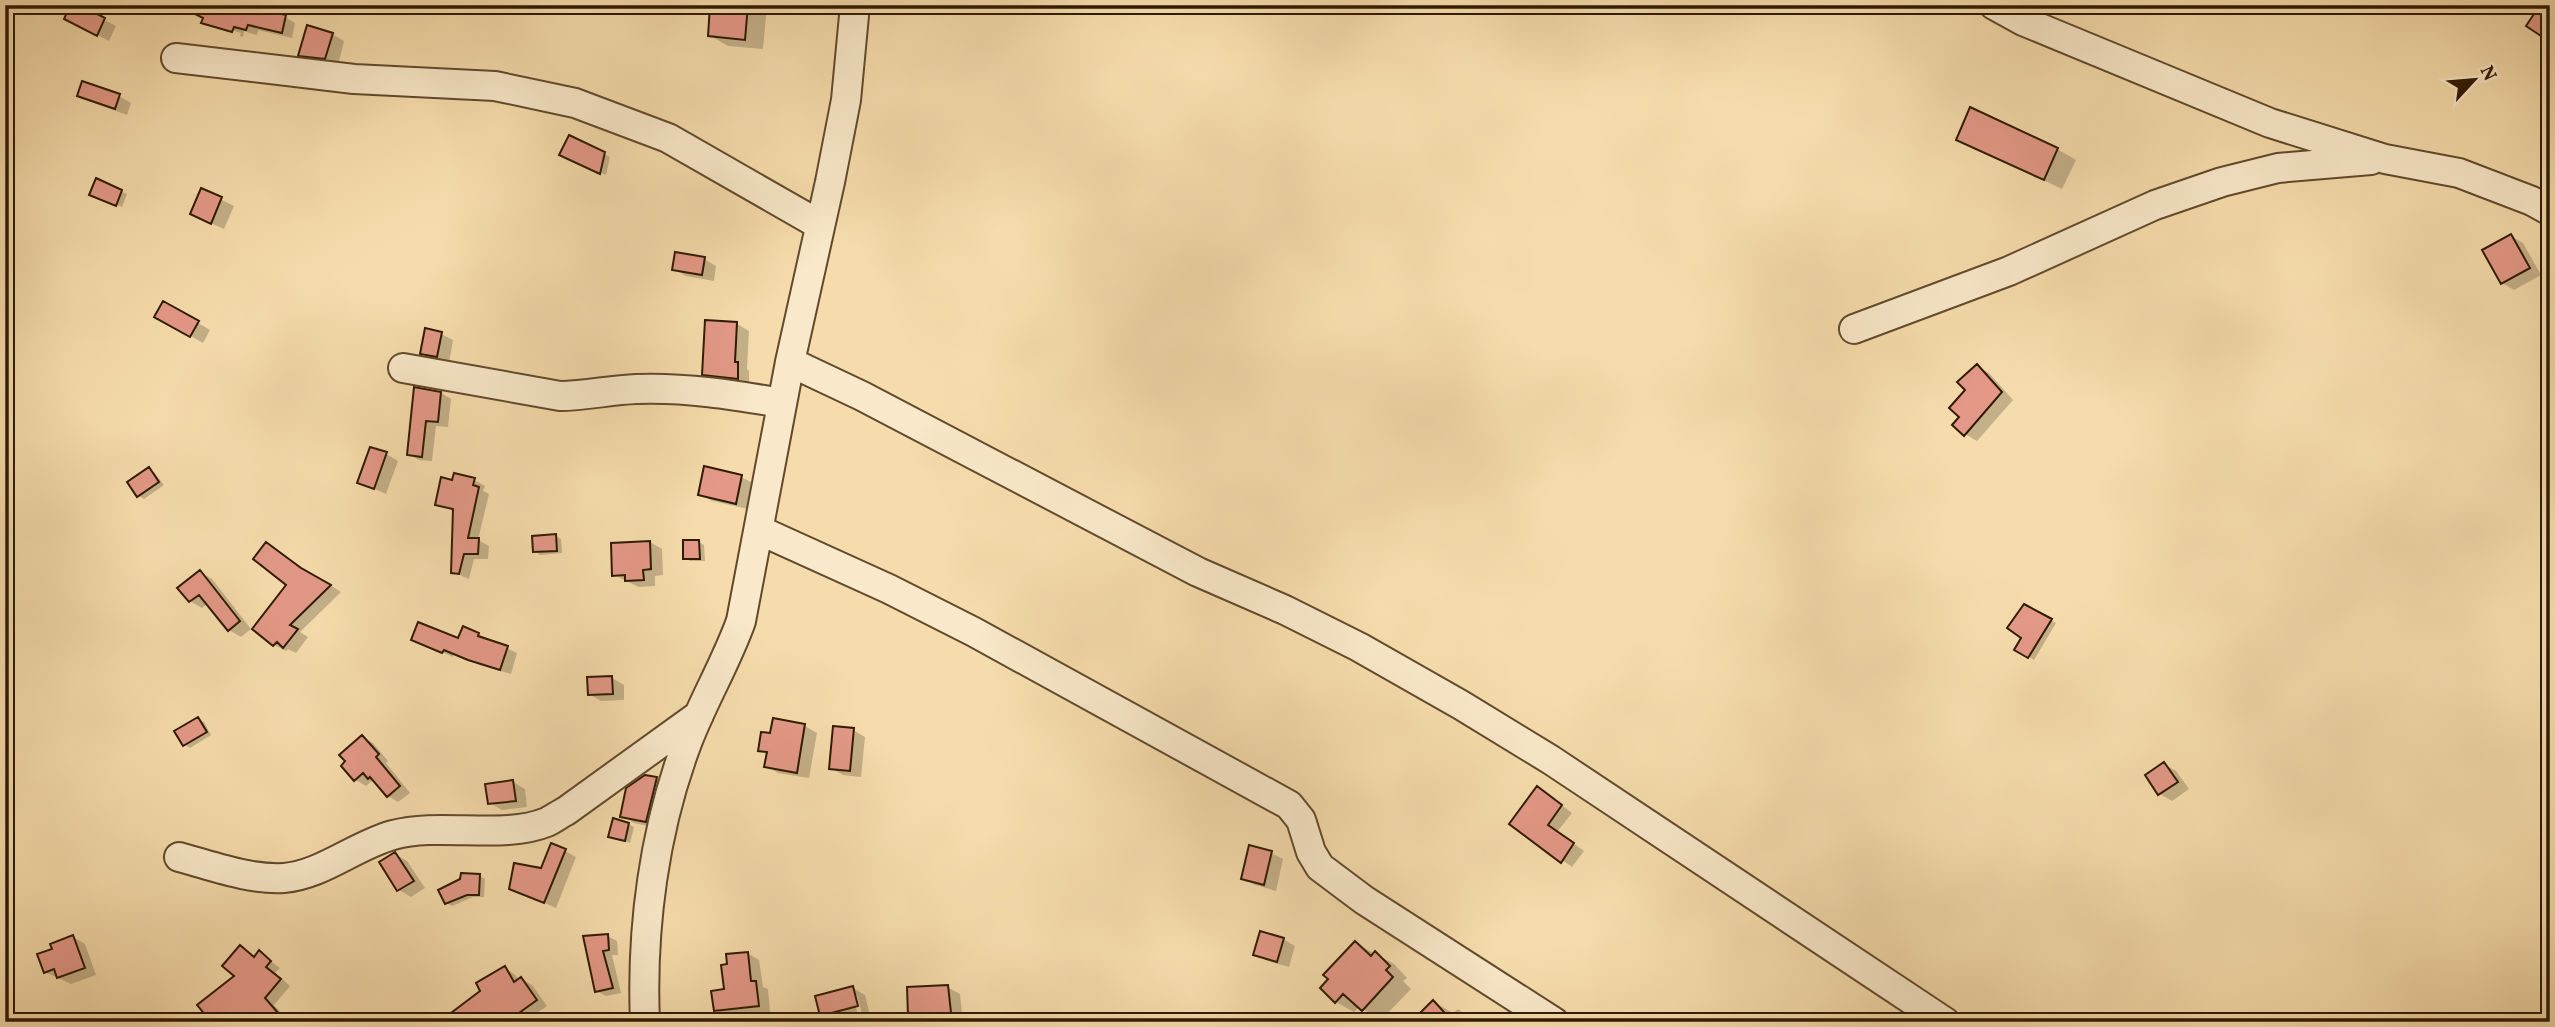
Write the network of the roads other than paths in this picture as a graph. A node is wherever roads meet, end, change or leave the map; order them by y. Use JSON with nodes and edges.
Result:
{"nodes":[{"id":1,"x":855,"y":5,"type":"edge"},
{"id":2,"x":1994,"y":5,"type":"edge"},
{"id":3,"x":176,"y":58,"type":"dead end"},
{"id":4,"x":2385,"y":159,"type":"junction"},
{"id":5,"x":2550,"y":211,"type":"edge"},
{"id":6,"x":820,"y":225,"type":"junction"},
{"id":7,"x":1854,"y":330,"type":"dead end"},
{"id":8,"x":790,"y":362,"type":"junction"},
{"id":9,"x":403,"y":368,"type":"dead end"},
{"id":10,"x":782,"y":402,"type":"junction"},
{"id":11,"x":759,"y":530,"type":"junction"},
{"id":12,"x":699,"y":715,"type":"junction"},
{"id":13,"x":180,"y":857,"type":"dead end"},
{"id":14,"x":645,"y":1022,"type":"edge"},
{"id":15,"x":1554,"y":1022,"type":"edge"},
{"id":16,"x":1945,"y":1022,"type":"edge"}],
"edges":[{"from":1,"to":6,"type":"street"},
{"from":2,"to":4,"type":"street"},
{"from":3,"to":6,"type":"street"},
{"from":4,"to":5,"type":"street"},
{"from":4,"to":7,"type":"street"},
{"from":6,"to":8,"type":"street"},
{"from":8,"to":10,"type":"street"},
{"from":8,"to":16,"type":"street"},
{"from":9,"to":10,"type":"street"},
{"from":10,"to":11,"type":"street"},
{"from":11,"to":12,"type":"street"},
{"from":11,"to":15,"type":"street"},
{"from":12,"to":13,"type":"street"},
{"from":12,"to":14,"type":"street"}]}
